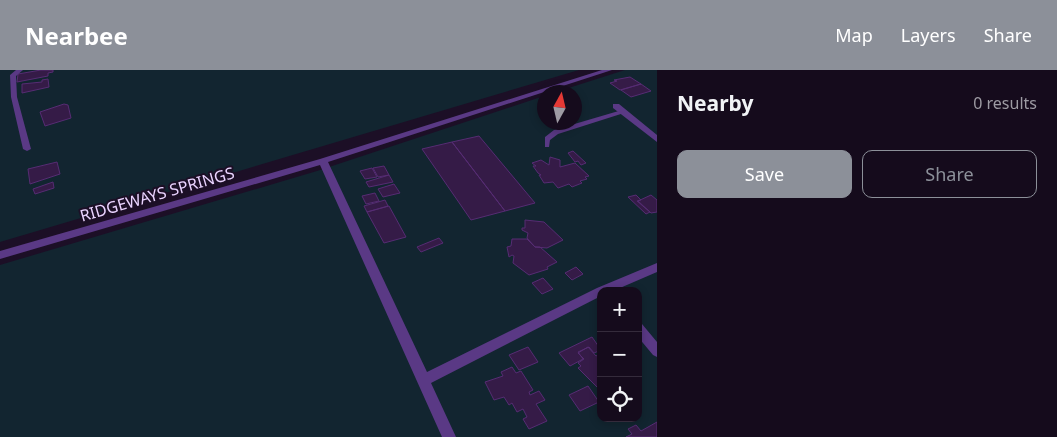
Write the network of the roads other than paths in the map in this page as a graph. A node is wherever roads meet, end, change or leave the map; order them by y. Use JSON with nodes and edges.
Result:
{"nodes":[{"id":1,"x":20,"y":70,"type":"edge"},
{"id":2,"x":610,"y":70,"type":"edge"},
{"id":3,"x":619,"y":109,"type":"joint"},
{"id":4,"x":657,"y":140,"type":"edge"},
{"id":5,"x":546,"y":145,"type":"dead end"},
{"id":6,"x":27,"y":149,"type":"dead end"},
{"id":7,"x":323,"y":160,"type":"junction"},
{"id":8,"x":0,"y":255,"type":"edge"},
{"id":9,"x":657,"y":267,"type":"edge"},
{"id":10,"x":611,"y":287,"type":"edge"},
{"id":11,"x":597,"y":294,"type":"edge"},
{"id":12,"x":641,"y":332,"type":"edge"},
{"id":13,"x":657,"y":351,"type":"edge"},
{"id":14,"x":424,"y":380,"type":"junction"},
{"id":15,"x":449,"y":437,"type":"edge"}],
"edges":[{"from":1,"to":6,"type":"lane"},
{"from":2,"to":7,"type":"street","name":"RIDGEWAYS SPRINGS"},
{"from":3,"to":4,"type":"street"},
{"from":3,"to":5,"type":"lane"},
{"from":7,"to":8,"type":"street","name":"RIDGEWAYS SPRINGS"},
{"from":7,"to":14,"type":"street"},
{"from":9,"to":10,"type":"street"},
{"from":11,"to":14,"type":"street"},
{"from":12,"to":13,"type":"street"},
{"from":14,"to":15,"type":"street"}]}
